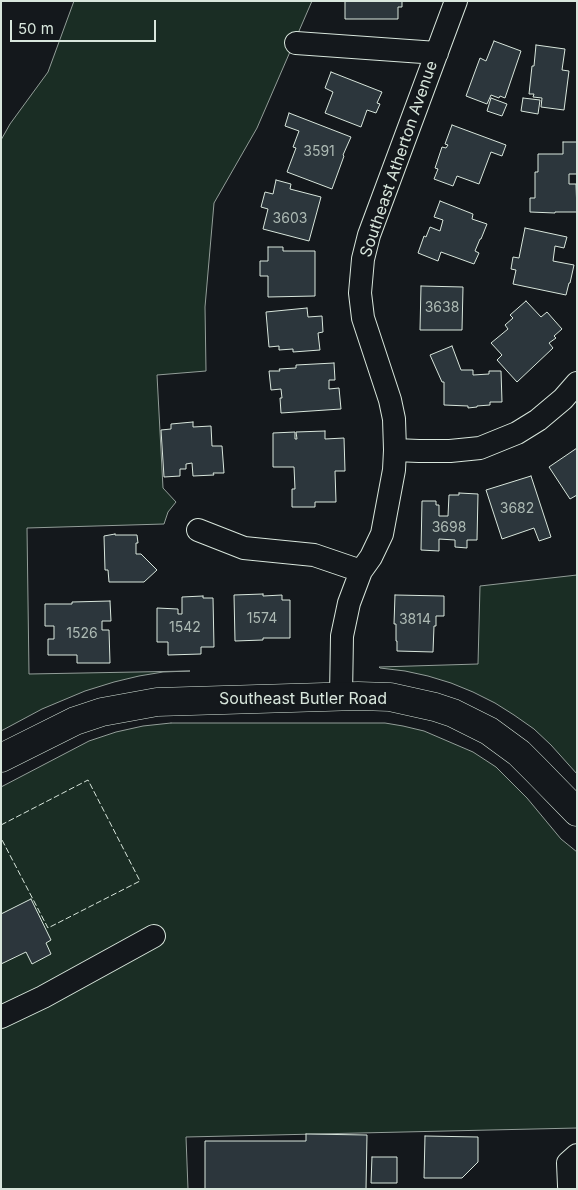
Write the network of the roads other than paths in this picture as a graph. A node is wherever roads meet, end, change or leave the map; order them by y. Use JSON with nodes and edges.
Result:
{"nodes":[{"id":1,"x":456,"y":1,"type":"edge"},
{"id":2,"x":296,"y":43,"type":"dead end"},
{"id":3,"x":437,"y":53,"type":"junction"},
{"id":4,"x":577,"y":383,"type":"edge"},
{"id":5,"x":395,"y":450,"type":"junction"},
{"id":6,"x":198,"y":530,"type":"dead end"},
{"id":7,"x":361,"y":571,"type":"junction"},
{"id":8,"x":342,"y":696,"type":"junction"},
{"id":9,"x":1,"y":758,"type":"edge"},
{"id":10,"x":577,"y":812,"type":"edge"},
{"id":11,"x":154,"y":936,"type":"dead end"},
{"id":12,"x":1,"y":1017,"type":"edge"},
{"id":13,"x":577,"y":1155,"type":"edge"},
{"id":14,"x":572,"y":1189,"type":"edge"}],
"edges":[{"from":1,"to":3,"type":"street","name":"Southeast Atherton Avenue"},
{"from":2,"to":3,"type":"street"},
{"from":3,"to":5,"type":"street","name":"Southeast Atherton Avenue"},
{"from":4,"to":5,"type":"street"},
{"from":5,"to":7,"type":"street","name":"Southeast Atherton Avenue"},
{"from":6,"to":7,"type":"street"},
{"from":7,"to":8,"type":"street","name":"Southeast Atherton Avenue"},
{"from":8,"to":9,"type":"main road","name":"Southeast Butler Road"},
{"from":8,"to":10,"type":"main road","name":"Southeast Butler Road"},
{"from":11,"to":12,"type":"street"},
{"from":13,"to":14,"type":"street"}]}
